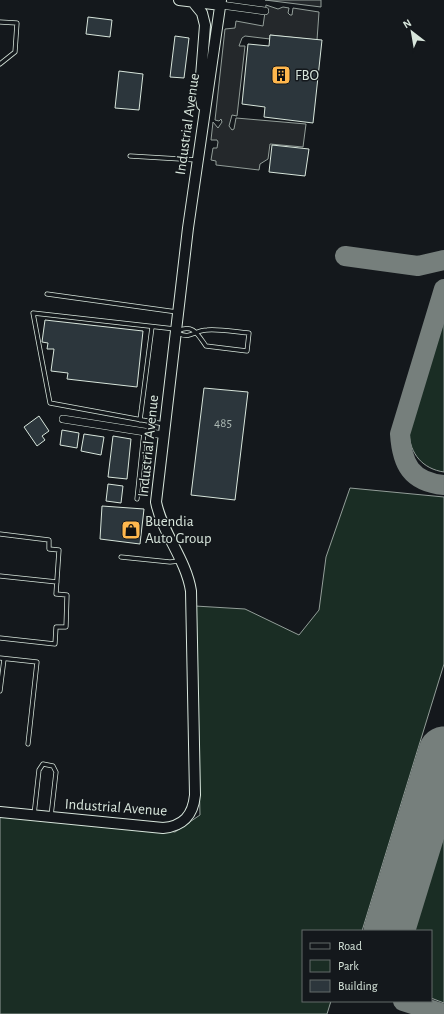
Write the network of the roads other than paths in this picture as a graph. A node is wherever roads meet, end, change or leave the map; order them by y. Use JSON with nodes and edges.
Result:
{"nodes":[{"id":1,"x":179,"y":0,"type":"edge"},
{"id":2,"x":193,"y":2,"type":"junction"},
{"id":3,"x":221,"y":2,"type":"edge"},
{"id":4,"x":265,"y":11,"type":"dead end"},
{"id":5,"x":0,"y":22,"type":"edge"},
{"id":6,"x":0,"y":64,"type":"edge"},
{"id":7,"x":204,"y":115,"type":"junction"},
{"id":8,"x":130,"y":156,"type":"dead end"},
{"id":9,"x":198,"y":160,"type":"junction"},
{"id":10,"x":47,"y":294,"type":"dead end"},
{"id":11,"x":178,"y":312,"type":"junction"},
{"id":12,"x":152,"y":327,"type":"junction"},
{"id":13,"x":176,"y":331,"type":"junction"},
{"id":14,"x":197,"y":333,"type":"junction"},
{"id":15,"x":63,"y":419,"type":"dead end"},
{"id":16,"x":140,"y":420,"type":"junction"},
{"id":17,"x":165,"y":424,"type":"junction"},
{"id":18,"x":144,"y":432,"type":"junction"},
{"id":19,"x":164,"y":435,"type":"junction"},
{"id":20,"x":137,"y":498,"type":"dead end"},
{"id":21,"x":0,"y":534,"type":"edge"},
{"id":22,"x":121,"y":557,"type":"dead end"},
{"id":23,"x":182,"y":560,"type":"junction"},
{"id":24,"x":0,"y":576,"type":"edge"},
{"id":25,"x":57,"y":582,"type":"junction"},
{"id":26,"x":0,"y":638,"type":"edge"},
{"id":27,"x":2,"y":659,"type":"edge"},
{"id":28,"x":0,"y":691,"type":"edge"},
{"id":29,"x":28,"y":744,"type":"dead end"},
{"id":30,"x":0,"y":812,"type":"edge"},
{"id":31,"x":34,"y":815,"type":"junction"},
{"id":32,"x":51,"y":817,"type":"junction"}],
"edges":[{"from":1,"to":2,"type":"street"},
{"from":2,"to":3,"type":"street"},
{"from":2,"to":7,"type":"street"},
{"from":3,"to":4,"type":"street"},
{"from":3,"to":7,"type":"street","name":"Industrial Avenue"},
{"from":5,"to":6,"type":"lane"},
{"from":7,"to":9,"type":"street","name":"Industrial Avenue"},
{"from":8,"to":9,"type":"lane"},
{"from":9,"to":11,"type":"street","name":"Industrial Avenue"},
{"from":10,"to":11,"type":"lane"},
{"from":11,"to":13,"type":"street","name":"Industrial Avenue"},
{"from":12,"to":13,"type":"lane"},
{"from":12,"to":16,"type":"lane"},
{"from":12,"to":16,"type":"lane"},
{"from":13,"to":14,"type":"lane"},
{"from":13,"to":14,"type":"lane"},
{"from":13,"to":17,"type":"street","name":"Industrial Avenue"},
{"from":14,"to":14,"type":"lane"},
{"from":15,"to":18,"type":"street"},
{"from":16,"to":17,"type":"lane"},
{"from":17,"to":19,"type":"street","name":"Industrial Avenue"},
{"from":18,"to":19,"type":"street"},
{"from":18,"to":20,"type":"lane"},
{"from":19,"to":23,"type":"street","name":"Industrial Avenue"},
{"from":21,"to":25,"type":"lane"},
{"from":22,"to":23,"type":"lane"},
{"from":23,"to":32,"type":"street","name":"Industrial Avenue"},
{"from":24,"to":25,"type":"lane"},
{"from":25,"to":26,"type":"lane"},
{"from":27,"to":28,"type":"lane"},
{"from":27,"to":29,"type":"lane"},
{"from":30,"to":31,"type":"street","name":"Industrial Avenue"},
{"from":31,"to":32,"type":"street","name":"Industrial Avenue"},
{"from":31,"to":32,"type":"lane"}]}
